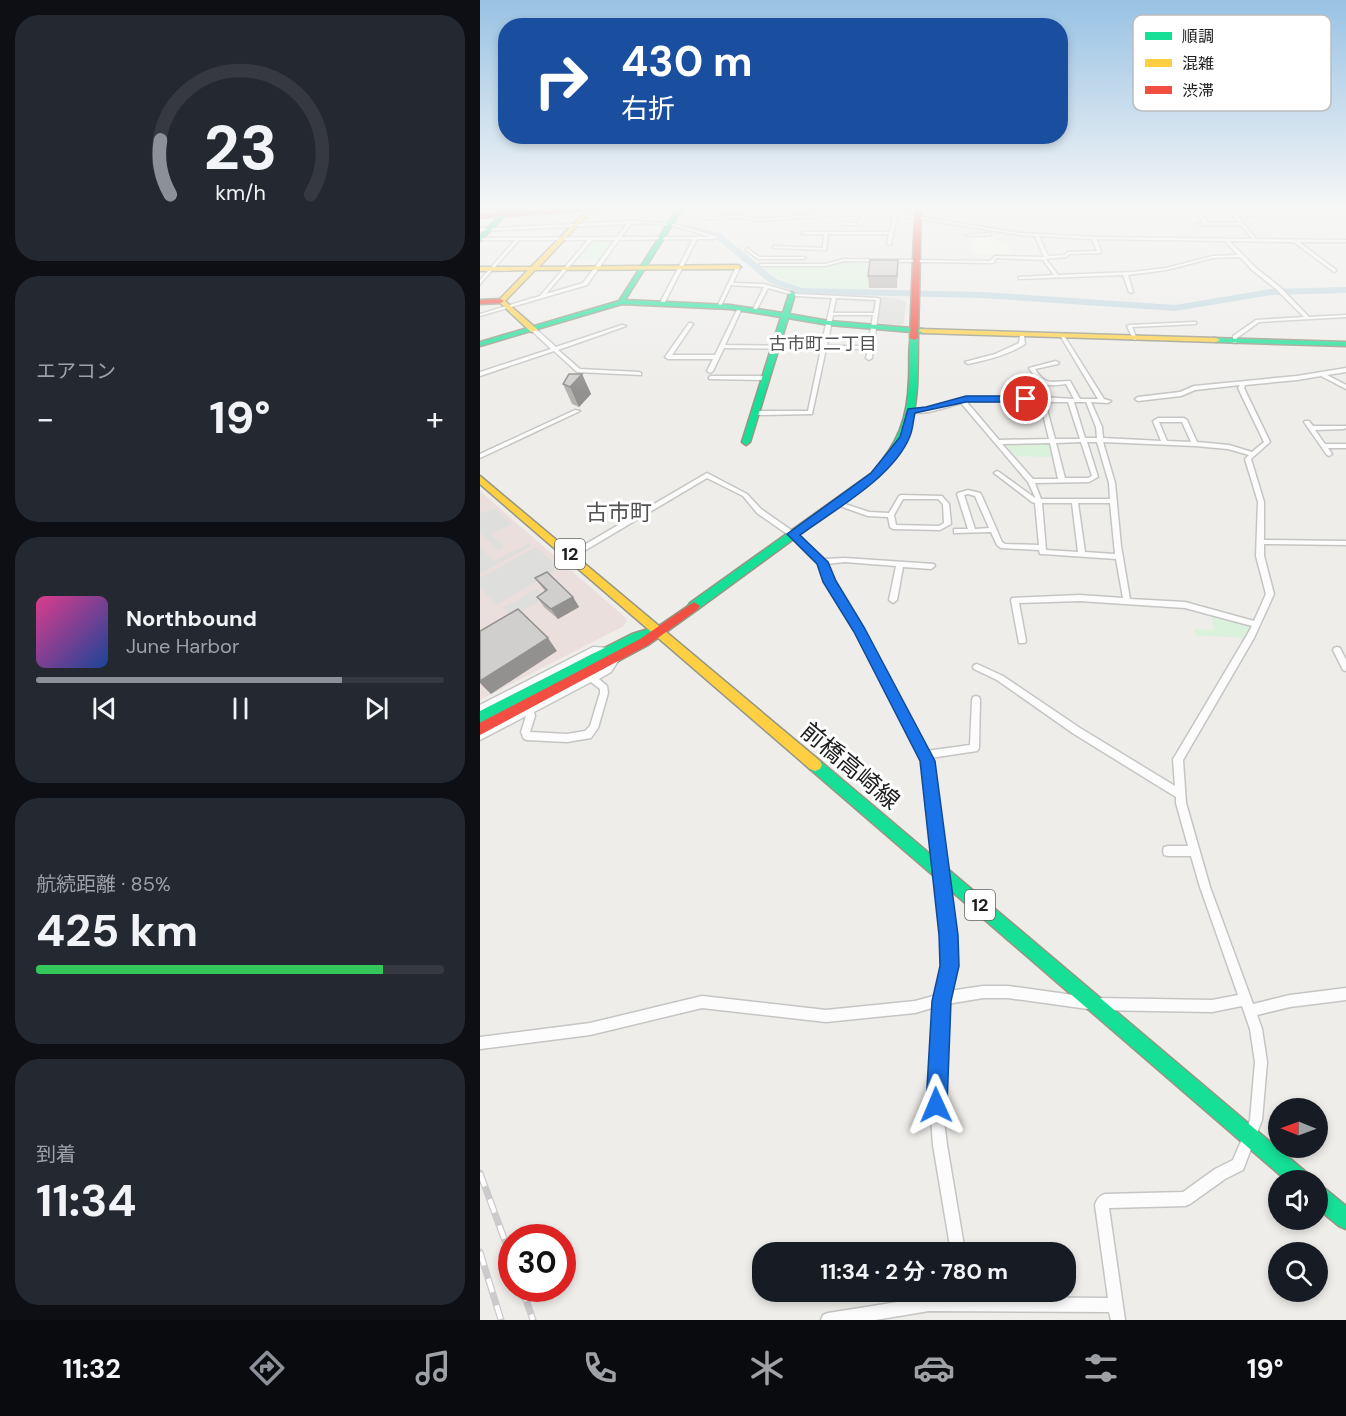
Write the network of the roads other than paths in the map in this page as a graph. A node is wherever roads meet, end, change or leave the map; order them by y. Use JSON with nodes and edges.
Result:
{"nodes":[{"id":1,"x":529,"y":271,"type":"edge"},
{"id":2,"x":563,"y":271,"type":"edge"},
{"id":3,"x":595,"y":271,"type":"edge"},
{"id":4,"x":641,"y":271,"type":"edge"},
{"id":5,"x":678,"y":271,"type":"edge"},
{"id":6,"x":736,"y":271,"type":"edge"},
{"id":7,"x":916,"y":271,"type":"edge"},
{"id":8,"x":1053,"y":271,"type":"edge"},
{"id":9,"x":1150,"y":271,"type":"edge"},
{"id":10,"x":1258,"y":271,"type":"edge"},
{"id":11,"x":1125,"y":273,"type":"junction"},
{"id":12,"x":1057,"y":277,"type":"junction"},
{"id":13,"x":1021,"y":278,"type":"dead end"},
{"id":14,"x":730,"y":285,"type":"junction"},
{"id":15,"x":767,"y":286,"type":"junction"},
{"id":16,"x":1131,"y":292,"type":"dead end"},
{"id":17,"x":792,"y":294,"type":"junction"},
{"id":18,"x":542,"y":296,"type":"junction"},
{"id":19,"x":834,"y":297,"type":"junction"},
{"id":20,"x":856,"y":298,"type":"junction"},
{"id":21,"x":480,"y":302,"type":"edge"},
{"id":22,"x":621,"y":302,"type":"junction"},
{"id":23,"x":662,"y":303,"type":"junction"},
{"id":24,"x":504,"y":304,"type":"junction"},
{"id":25,"x":719,"y":306,"type":"junction"},
{"id":26,"x":740,"y":308,"type":"junction"},
{"id":27,"x":754,"y":311,"type":"junction"},
{"id":28,"x":854,"y":314,"type":"junction"},
{"id":29,"x":876,"y":314,"type":"junction"},
{"id":30,"x":480,"y":315,"type":"edge"},
{"id":31,"x":785,"y":316,"type":"junction"},
{"id":32,"x":1346,"y":316,"type":"edge"},
{"id":33,"x":830,"y":318,"type":"junction"},
{"id":34,"x":1308,"y":318,"type":"junction"},
{"id":35,"x":1194,"y":323,"type":"dead end"},
{"id":36,"x":691,"y":324,"type":"dead end"},
{"id":37,"x":624,"y":326,"type":"dead end"},
{"id":38,"x":874,"y":328,"type":"junction"},
{"id":39,"x":533,"y":329,"type":"junction"},
{"id":40,"x":913,"y":331,"type":"junction"},
{"id":41,"x":1022,"y":336,"type":"junction"},
{"id":42,"x":1063,"y":337,"type":"junction"},
{"id":43,"x":1135,"y":339,"type":"junction"},
{"id":44,"x":1235,"y":342,"type":"junction"},
{"id":45,"x":1346,"y":344,"type":"edge"},
{"id":46,"x":480,"y":346,"type":"edge"},
{"id":47,"x":721,"y":346,"type":"junction"},
{"id":48,"x":775,"y":347,"type":"junction"},
{"id":49,"x":823,"y":347,"type":"junction"},
{"id":50,"x":871,"y":348,"type":"junction"},
{"id":51,"x":555,"y":349,"type":"junction"},
{"id":52,"x":717,"y":357,"type":"junction"},
{"id":53,"x":869,"y":358,"type":"dead end"},
{"id":54,"x":968,"y":362,"type":"dead end"},
{"id":55,"x":1056,"y":363,"type":"dead end"},
{"id":56,"x":1346,"y":370,"type":"edge"},
{"id":57,"x":480,"y":374,"type":"edge"},
{"id":58,"x":639,"y":375,"type":"dead end"},
{"id":59,"x":1323,"y":375,"type":"junction"},
{"id":60,"x":766,"y":378,"type":"junction"},
{"id":61,"x":1243,"y":384,"type":"junction"},
{"id":62,"x":1346,"y":387,"type":"edge"},
{"id":63,"x":1042,"y":399,"type":"junction"},
{"id":64,"x":1074,"y":399,"type":"junction"},
{"id":65,"x":1138,"y":399,"type":"dead end"},
{"id":66,"x":962,"y":400,"type":"junction"},
{"id":67,"x":1088,"y":401,"type":"junction"},
{"id":68,"x":577,"y":411,"type":"dead end"},
{"id":69,"x":911,"y":411,"type":"junction"},
{"id":70,"x":755,"y":413,"type":"junction"},
{"id":71,"x":1338,"y":420,"type":"dead end"},
{"id":72,"x":1345,"y":429,"type":"edge"},
{"id":73,"x":1084,"y":440,"type":"junction"},
{"id":74,"x":1101,"y":440,"type":"junction"},
{"id":75,"x":1053,"y":441,"type":"junction"},
{"id":76,"x":746,"y":442,"type":"dead end"},
{"id":77,"x":998,"y":442,"type":"junction"},
{"id":78,"x":1165,"y":443,"type":"junction"},
{"id":79,"x":1195,"y":444,"type":"junction"},
{"id":80,"x":1324,"y":446,"type":"junction"},
{"id":81,"x":1346,"y":446,"type":"edge"},
{"id":82,"x":1251,"y":454,"type":"junction"},
{"id":83,"x":1329,"y":454,"type":"dead end"},
{"id":84,"x":480,"y":456,"type":"edge"},
{"id":85,"x":997,"y":473,"type":"dead end"},
{"id":86,"x":480,"y":479,"type":"edge"},
{"id":87,"x":1062,"y":480,"type":"junction"},
{"id":88,"x":1031,"y":481,"type":"junction"},
{"id":89,"x":1114,"y":501,"type":"junction"},
{"id":90,"x":1039,"y":502,"type":"junction"},
{"id":91,"x":1075,"y":502,"type":"junction"},
{"id":92,"x":836,"y":503,"type":"junction"},
{"id":93,"x":891,"y":515,"type":"junction"},
{"id":94,"x":994,"y":530,"type":"junction"},
{"id":95,"x":956,"y":531,"type":"dead end"},
{"id":96,"x":972,"y":531,"type":"junction"},
{"id":97,"x":792,"y":534,"type":"junction"},
{"id":98,"x":1260,"y":542,"type":"junction"},
{"id":99,"x":1346,"y":543,"type":"edge"},
{"id":100,"x":1042,"y":548,"type":"junction"},
{"id":101,"x":571,"y":555,"type":"junction"},
{"id":102,"x":1082,"y":555,"type":"junction"},
{"id":103,"x":1119,"y":557,"type":"junction"},
{"id":104,"x":822,"y":562,"type":"junction"},
{"id":105,"x":900,"y":565,"type":"junction"},
{"id":106,"x":931,"y":566,"type":"dead end"},
{"id":107,"x":893,"y":600,"type":"dead end"},
{"id":108,"x":1127,"y":601,"type":"junction"},
{"id":109,"x":1255,"y":624,"type":"junction"},
{"id":110,"x":659,"y":630,"type":"junction"},
{"id":111,"x":1022,"y":641,"type":"dead end"},
{"id":112,"x":1337,"y":650,"type":"dead end"},
{"id":113,"x":607,"y":657,"type":"junction"},
{"id":114,"x":978,"y":667,"type":"dead end"},
{"id":115,"x":1346,"y":668,"type":"edge"},
{"id":116,"x":592,"y":678,"type":"junction"},
{"id":117,"x":976,"y":700,"type":"dead end"},
{"id":118,"x":480,"y":709,"type":"edge"},
{"id":119,"x":529,"y":711,"type":"junction"},
{"id":120,"x":480,"y":717,"type":"edge"},
{"id":121,"x":480,"y":729,"type":"edge"},
{"id":122,"x":480,"y":736,"type":"edge"},
{"id":123,"x":925,"y":755,"type":"junction"},
{"id":124,"x":1181,"y":795,"type":"junction"},
{"id":125,"x":1168,"y":850,"type":"dead end"},
{"id":126,"x":1196,"y":851,"type":"junction"},
{"id":127,"x":941,"y":872,"type":"junction"},
{"id":128,"x":1346,"y":994,"type":"edge"},
{"id":129,"x":941,"y":1001,"type":"junction"},
{"id":130,"x":1095,"y":1004,"type":"junction"},
{"id":131,"x":1247,"y":1005,"type":"junction"},
{"id":132,"x":480,"y":1044,"type":"edge"},
{"id":133,"x":1250,"y":1139,"type":"junction"},
{"id":134,"x":1288,"y":1170,"type":"edge"},
{"id":135,"x":1328,"y":1202,"type":"edge"},
{"id":136,"x":1344,"y":1212,"type":"edge"},
{"id":137,"x":956,"y":1242,"type":"edge"},
{"id":138,"x":934,"y":1302,"type":"edge"},
{"id":139,"x":1007,"y":1302,"type":"edge"},
{"id":140,"x":1117,"y":1312,"type":"edge"},
{"id":141,"x":828,"y":1320,"type":"edge"}],
"edges":[{"from":1,"to":24,"type":"street"},
{"from":2,"to":18,"type":"street"},
{"from":3,"to":18,"type":"street"},
{"from":4,"to":22,"type":"street"},
{"from":5,"to":23,"type":"street"},
{"from":6,"to":14,"type":"street"},
{"from":7,"to":40,"type":"street"},
{"from":8,"to":12,"type":"street"},
{"from":9,"to":11,"type":"street"},
{"from":10,"to":34,"type":"street"},
{"from":11,"to":12,"type":"street"},
{"from":11,"to":16,"type":"street"},
{"from":12,"to":13,"type":"street"},
{"from":14,"to":15,"type":"street"},
{"from":14,"to":25,"type":"street"},
{"from":15,"to":17,"type":"street"},
{"from":15,"to":27,"type":"street"},
{"from":17,"to":19,"type":"street"},
{"from":17,"to":31,"type":"street"},
{"from":18,"to":24,"type":"street"},
{"from":19,"to":20,"type":"street"},
{"from":19,"to":33,"type":"street"},
{"from":20,"to":28,"type":"street"},
{"from":20,"to":29,"type":"street"},
{"from":21,"to":24,"type":"street"},
{"from":22,"to":23,"type":"street"},
{"from":22,"to":39,"type":"street"},
{"from":23,"to":25,"type":"street"},
{"from":24,"to":30,"type":"street"},
{"from":24,"to":39,"type":"street"},
{"from":25,"to":26,"type":"street"},
{"from":26,"to":27,"type":"street"},
{"from":26,"to":47,"type":"street"},
{"from":27,"to":31,"type":"street"},
{"from":28,"to":29,"type":"street"},
{"from":28,"to":33,"type":"street"},
{"from":29,"to":38,"type":"street"},
{"from":31,"to":33,"type":"street"},
{"from":31,"to":48,"type":"street"},
{"from":32,"to":34,"type":"street"},
{"from":33,"to":38,"type":"street"},
{"from":33,"to":49,"type":"street"},
{"from":34,"to":44,"type":"street"},
{"from":35,"to":43,"type":"street"},
{"from":36,"to":52,"type":"street"},
{"from":37,"to":51,"type":"street"},
{"from":38,"to":40,"type":"street"},
{"from":38,"to":50,"type":"street"},
{"from":39,"to":46,"type":"street"},
{"from":39,"to":51,"type":"street"},
{"from":40,"to":41,"type":"street"},
{"from":40,"to":69,"type":"street"},
{"from":41,"to":42,"type":"street"},
{"from":41,"to":54,"type":"street"},
{"from":42,"to":43,"type":"street"},
{"from":42,"to":67,"type":"street"},
{"from":43,"to":44,"type":"street"},
{"from":44,"to":45,"type":"street"},
{"from":47,"to":48,"type":"street"},
{"from":47,"to":52,"type":"street"},
{"from":48,"to":49,"type":"street"},
{"from":48,"to":60,"type":"street"},
{"from":49,"to":50,"type":"street"},
{"from":49,"to":70,"type":"street"},
{"from":50,"to":53,"type":"street"},
{"from":51,"to":57,"type":"street"},
{"from":51,"to":58,"type":"street"},
{"from":52,"to":60,"type":"street"},
{"from":55,"to":64,"type":"street"},
{"from":56,"to":59,"type":"street"},
{"from":59,"to":61,"type":"street"},
{"from":59,"to":62,"type":"street"},
{"from":60,"to":70,"type":"street"},
{"from":61,"to":65,"type":"street"},
{"from":61,"to":82,"type":"street"},
{"from":63,"to":64,"type":"street"},
{"from":63,"to":66,"type":"street"},
{"from":63,"to":75,"type":"street"},
{"from":64,"to":67,"type":"street"},
{"from":64,"to":73,"type":"street"},
{"from":66,"to":69,"type":"street"},
{"from":66,"to":77,"type":"street"},
{"from":67,"to":74,"type":"street"},
{"from":68,"to":84,"type":"street"},
{"from":69,"to":92,"type":"street"},
{"from":70,"to":76,"type":"street"},
{"from":71,"to":72,"type":"street"},
{"from":72,"to":80,"type":"street"},
{"from":73,"to":74,"type":"street"},
{"from":73,"to":75,"type":"street"},
{"from":73,"to":87,"type":"street"},
{"from":74,"to":78,"type":"street"},
{"from":74,"to":89,"type":"street"},
{"from":75,"to":77,"type":"street"},
{"from":75,"to":87,"type":"street"},
{"from":77,"to":88,"type":"street"},
{"from":78,"to":79,"type":"street"},
{"from":78,"to":79,"type":"street"},
{"from":79,"to":82,"type":"street"},
{"from":80,"to":81,"type":"street"},
{"from":80,"to":83,"type":"street"},
{"from":82,"to":98,"type":"street"},
{"from":85,"to":90,"type":"street"},
{"from":86,"to":101,"type":"street","name":"前橋高崎線","number":"12"},
{"from":87,"to":88,"type":"street"},
{"from":88,"to":90,"type":"street"},
{"from":89,"to":91,"type":"street"},
{"from":89,"to":103,"type":"street"},
{"from":90,"to":91,"type":"street"},
{"from":90,"to":100,"type":"street"},
{"from":91,"to":102,"type":"street"},
{"from":92,"to":93,"type":"street"},
{"from":92,"to":97,"type":"street"},
{"from":93,"to":93,"type":"street"},
{"from":94,"to":96,"type":"street"},
{"from":94,"to":96,"type":"street"},
{"from":94,"to":100,"type":"street"},
{"from":95,"to":96,"type":"street"},
{"from":97,"to":101,"type":"street"},
{"from":97,"to":104,"type":"street"},
{"from":97,"to":110,"type":"street"},
{"from":98,"to":99,"type":"street"},
{"from":98,"to":109,"type":"street"},
{"from":100,"to":102,"type":"street"},
{"from":101,"to":110,"type":"street","name":"前橋高崎線","number":"12"},
{"from":102,"to":103,"type":"street"},
{"from":103,"to":108,"type":"street"},
{"from":104,"to":105,"type":"street"},
{"from":104,"to":123,"type":"street"},
{"from":105,"to":106,"type":"street"},
{"from":105,"to":107,"type":"street"},
{"from":108,"to":109,"type":"street"},
{"from":108,"to":111,"type":"street"},
{"from":109,"to":124,"type":"street"},
{"from":110,"to":113,"type":"street"},
{"from":110,"to":127,"type":"street","name":"前橋高崎線","number":"12"},
{"from":112,"to":115,"type":"street"},
{"from":113,"to":116,"type":"street"},
{"from":113,"to":118,"type":"street"},
{"from":113,"to":120,"type":"street"},
{"from":113,"to":121,"type":"street"},
{"from":114,"to":124,"type":"street"},
{"from":116,"to":119,"type":"street"},
{"from":116,"to":119,"type":"street"},
{"from":117,"to":123,"type":"street"},
{"from":119,"to":122,"type":"street"},
{"from":123,"to":127,"type":"street"},
{"from":124,"to":126,"type":"street"},
{"from":125,"to":126,"type":"street"},
{"from":126,"to":131,"type":"street"},
{"from":127,"to":129,"type":"street"},
{"from":127,"to":130,"type":"street","name":"前橋高崎線","number":"12"},
{"from":128,"to":131,"type":"street"},
{"from":129,"to":130,"type":"street"},
{"from":129,"to":132,"type":"street"},
{"from":129,"to":137,"type":"street"},
{"from":130,"to":131,"type":"street"},
{"from":130,"to":133,"type":"street","name":"前橋高崎線","number":"12"},
{"from":131,"to":133,"type":"street"},
{"from":133,"to":134,"type":"street","name":"前橋高崎線","number":"12"},
{"from":133,"to":140,"type":"street"},
{"from":135,"to":136,"type":"street"},
{"from":138,"to":141,"type":"street"},
{"from":139,"to":140,"type":"street"}]}
